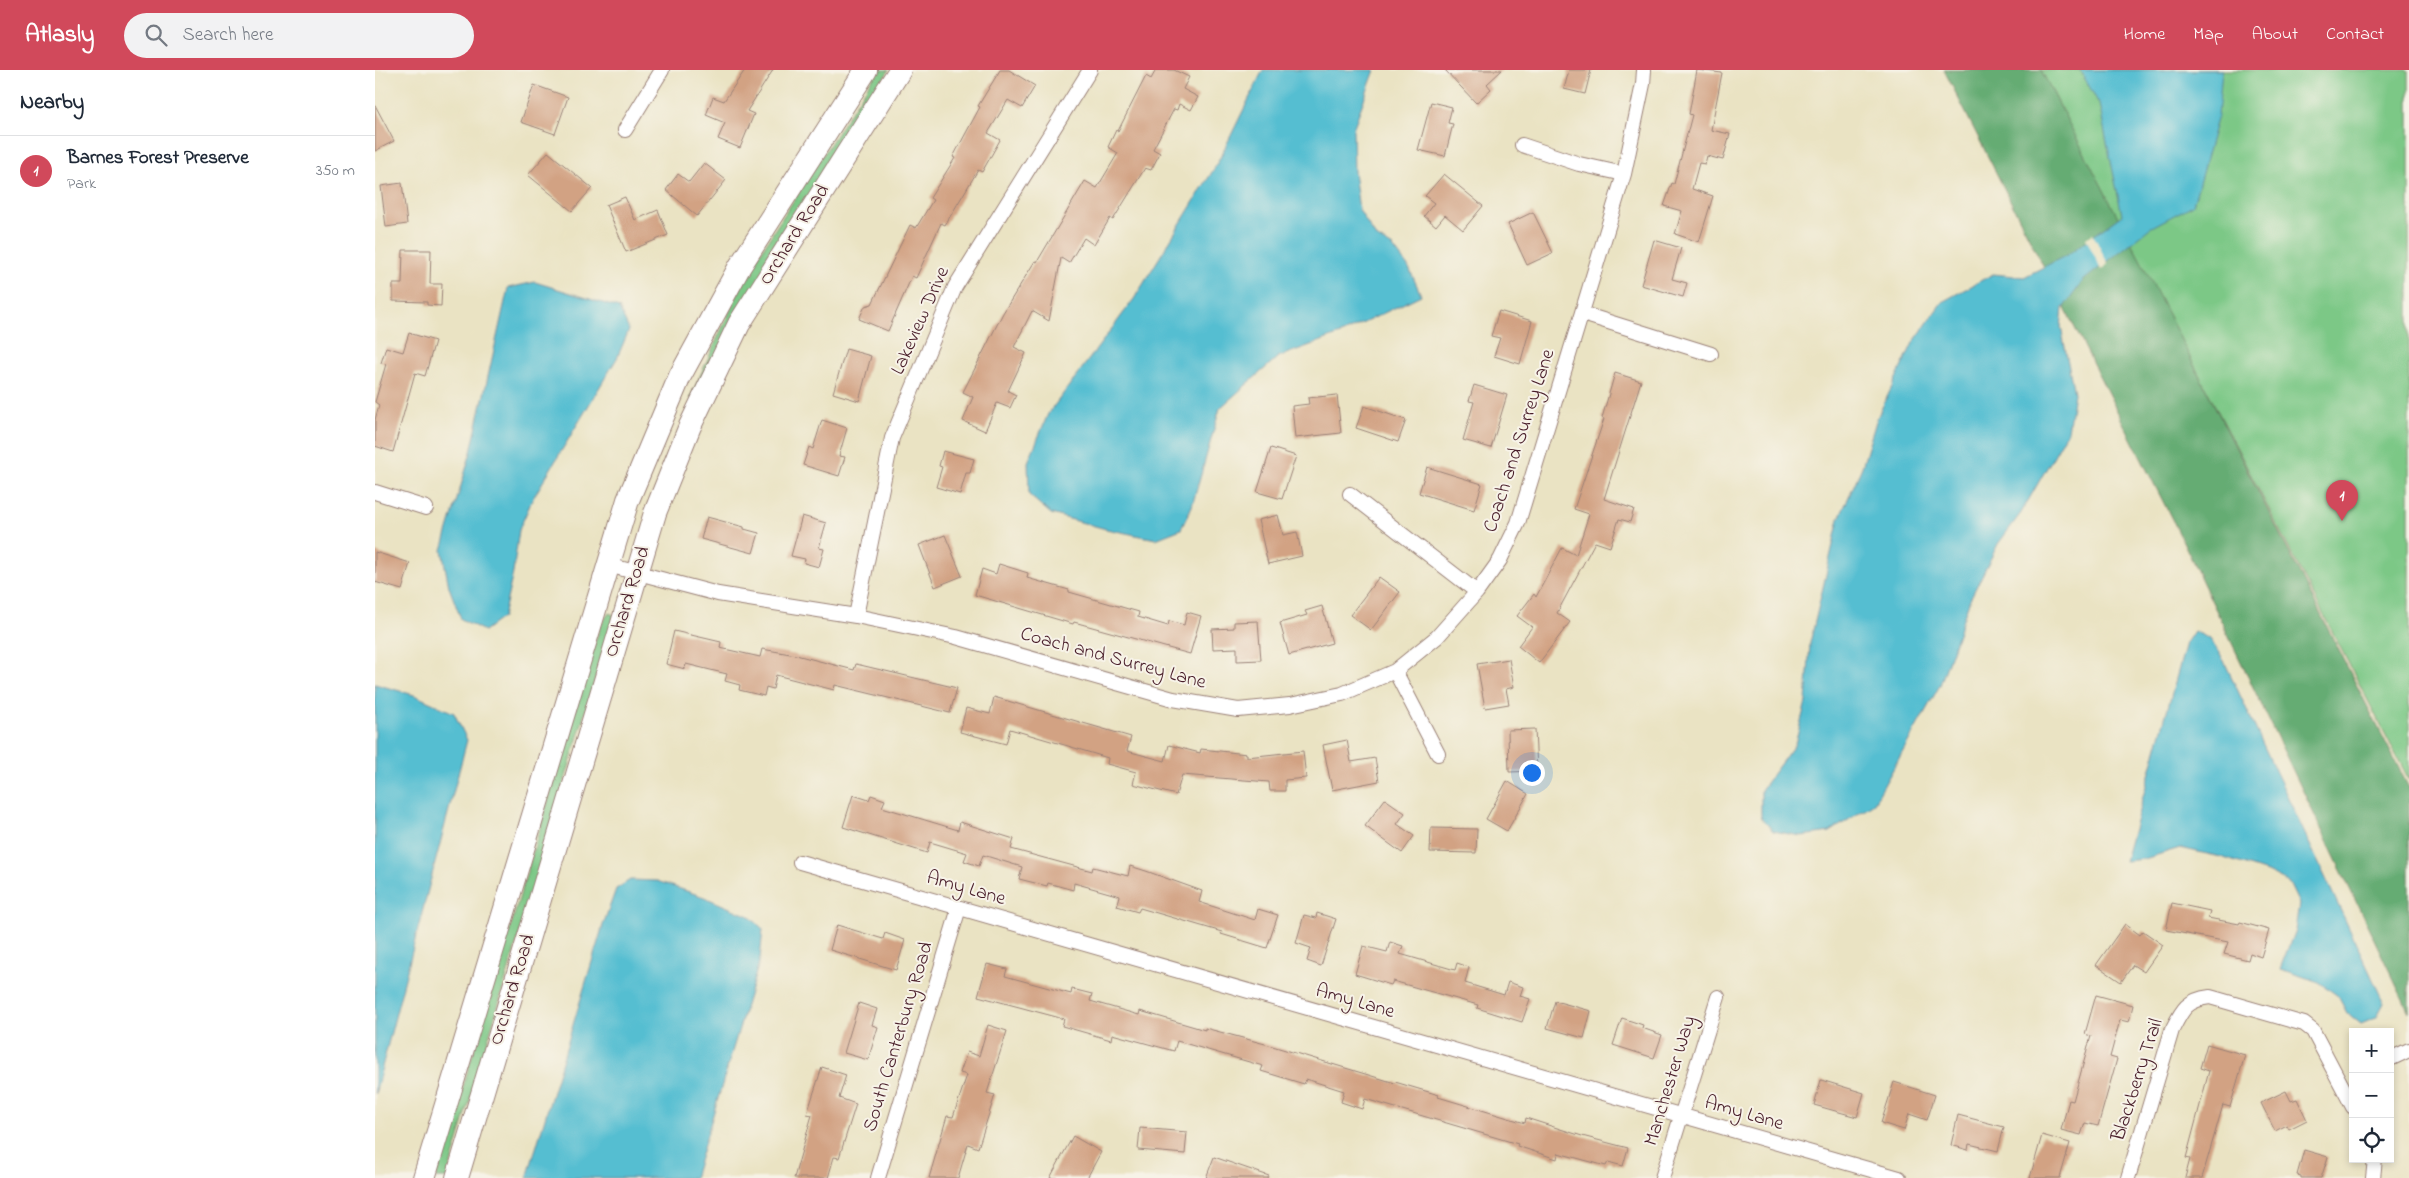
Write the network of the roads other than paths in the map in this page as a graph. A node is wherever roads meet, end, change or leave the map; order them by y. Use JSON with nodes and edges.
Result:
{"nodes":[{"id":1,"x":662,"y":70,"type":"edge"},
{"id":2,"x":866,"y":70,"type":"edge"},
{"id":3,"x":900,"y":70,"type":"edge"},
{"id":4,"x":1090,"y":70,"type":"edge"},
{"id":5,"x":1644,"y":70,"type":"edge"},
{"id":6,"x":625,"y":130,"type":"dead end"},
{"id":7,"x":1522,"y":146,"type":"dead end"},
{"id":8,"x":1624,"y":174,"type":"junction"},
{"id":9,"x":1583,"y":314,"type":"junction"},
{"id":10,"x":1711,"y":354,"type":"dead end"},
{"id":11,"x":375,"y":492,"type":"edge"},
{"id":12,"x":1350,"y":494,"type":"dead end"},
{"id":13,"x":426,"y":508,"type":"dead end"},
{"id":14,"x":608,"y":565,"type":"junction"},
{"id":15,"x":637,"y":573,"type":"junction"},
{"id":16,"x":1477,"y":592,"type":"junction"},
{"id":17,"x":856,"y":616,"type":"junction"},
{"id":18,"x":1395,"y":671,"type":"junction"},
{"id":19,"x":1438,"y":754,"type":"dead end"},
{"id":20,"x":800,"y":862,"type":"dead end"},
{"id":21,"x":959,"y":908,"type":"junction"},
{"id":22,"x":1718,"y":996,"type":"dead end"},
{"id":23,"x":2409,"y":1050,"type":"edge"},
{"id":24,"x":2394,"y":1057,"type":"edge"},
{"id":25,"x":2347,"y":1081,"type":"edge"},
{"id":26,"x":1680,"y":1116,"type":"junction"},
{"id":27,"x":2375,"y":1163,"type":"edge"},
{"id":28,"x":425,"y":1178,"type":"edge"},
{"id":29,"x":457,"y":1178,"type":"edge"},
{"id":30,"x":878,"y":1178,"type":"edge"},
{"id":31,"x":1662,"y":1178,"type":"edge"},
{"id":32,"x":1899,"y":1178,"type":"edge"},
{"id":33,"x":2128,"y":1178,"type":"edge"},
{"id":34,"x":2373,"y":1178,"type":"edge"}],
"edges":[{"from":1,"to":6,"type":"street"},
{"from":2,"to":14,"type":"main road","name":"Orchard Road"},
{"from":3,"to":15,"type":"main road","name":"Orchard Road"},
{"from":4,"to":17,"type":"street","name":"Lakeview Drive"},
{"from":5,"to":8,"type":"street","name":"Coach and Surrey Lane"},
{"from":7,"to":8,"type":"street"},
{"from":8,"to":9,"type":"street","name":"Coach and Surrey Lane"},
{"from":9,"to":10,"type":"street"},
{"from":9,"to":16,"type":"street","name":"Coach and Surrey Lane"},
{"from":11,"to":13,"type":"street"},
{"from":12,"to":16,"type":"street"},
{"from":14,"to":15,"type":"street","name":"Coach and Surrey Lane"},
{"from":14,"to":28,"type":"main road","name":"Orchard Road"},
{"from":15,"to":17,"type":"street","name":"Coach and Surrey Lane"},
{"from":15,"to":29,"type":"main road","name":"Orchard Road"},
{"from":16,"to":18,"type":"street","name":"Coach and Surrey Lane"},
{"from":17,"to":18,"type":"street","name":"Coach and Surrey Lane"},
{"from":18,"to":19,"type":"street"},
{"from":20,"to":21,"type":"street","name":"Amy Lane"},
{"from":21,"to":26,"type":"street","name":"Amy Lane"},
{"from":21,"to":30,"type":"street","name":"South Canterbury Road"},
{"from":22,"to":26,"type":"street","name":"Manchester Way"},
{"from":23,"to":24,"type":"street"},
{"from":25,"to":33,"type":"street","name":"Blackberry Trail"},
{"from":26,"to":31,"type":"street","name":"Manchester Way"},
{"from":26,"to":32,"type":"street","name":"Amy Lane"},
{"from":27,"to":34,"type":"street"}]}
